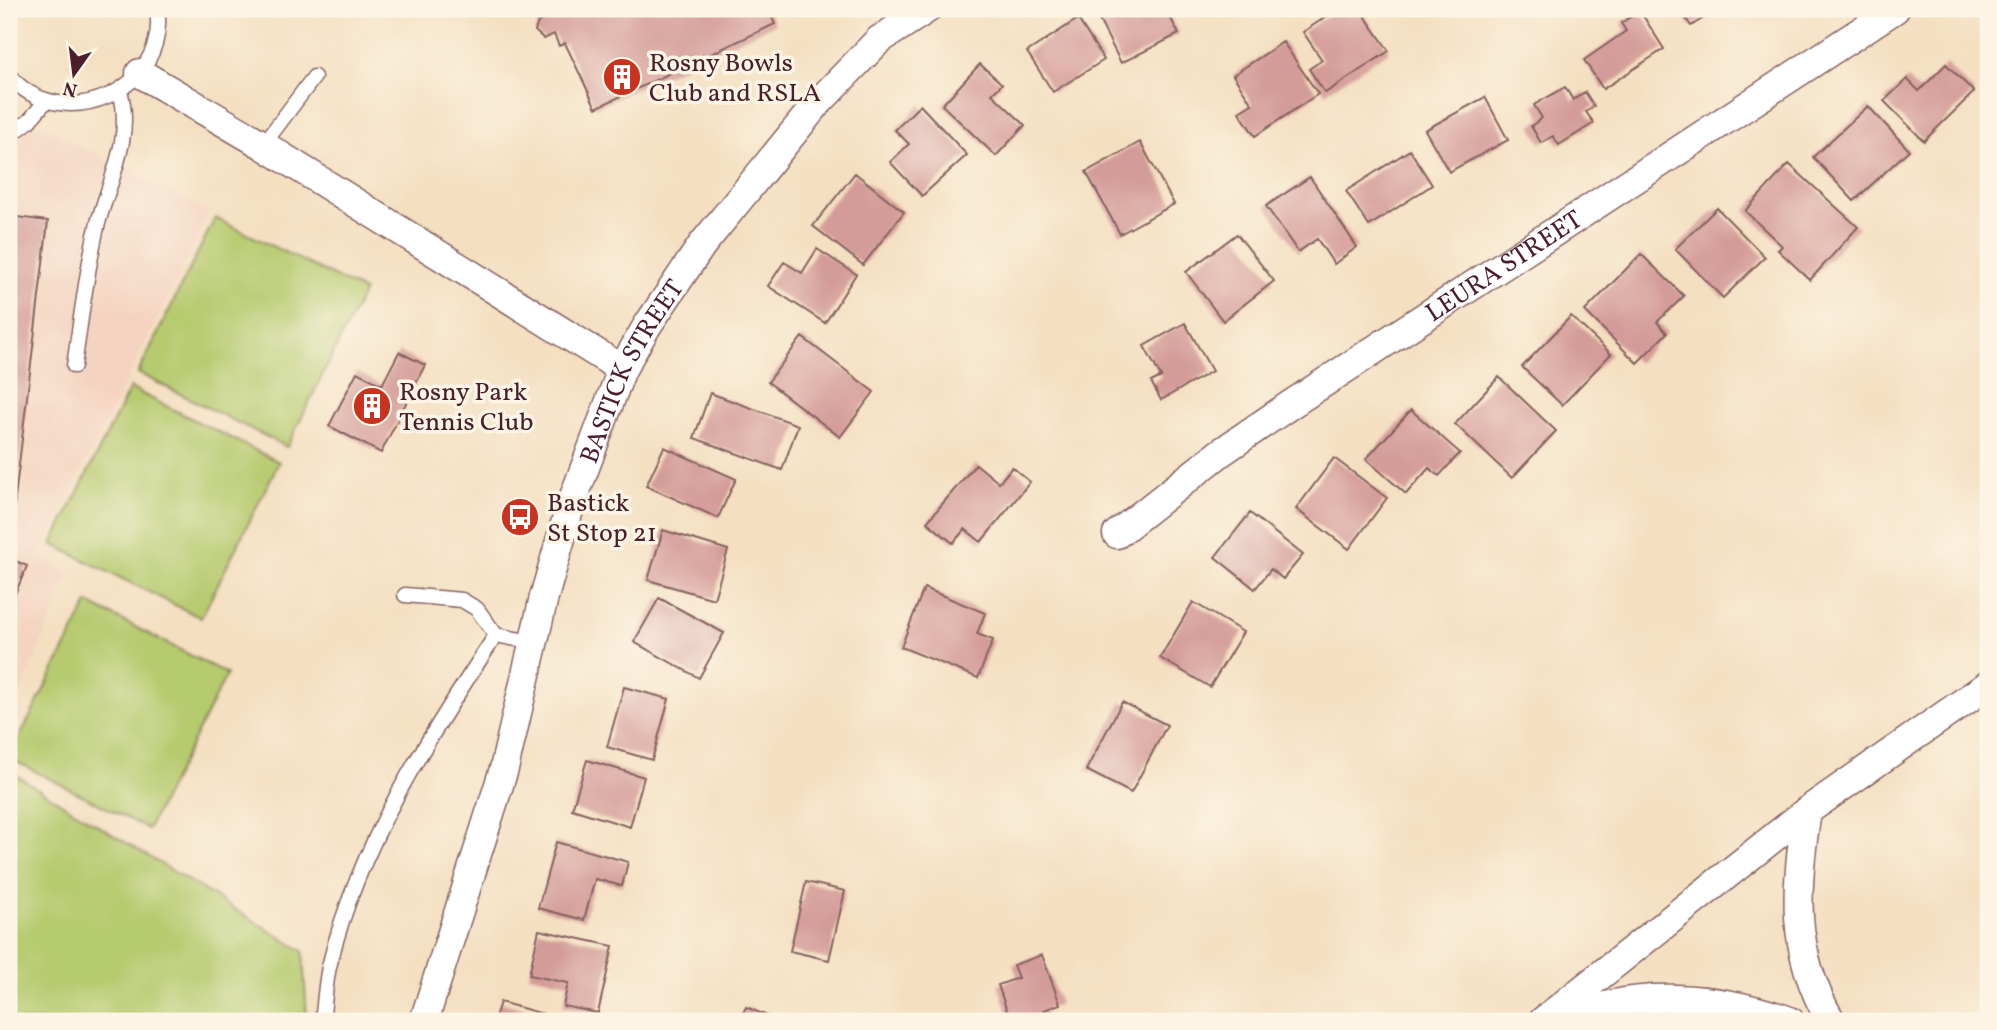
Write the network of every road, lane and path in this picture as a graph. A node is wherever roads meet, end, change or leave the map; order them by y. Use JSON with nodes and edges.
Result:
{"nodes":[{"id":1,"x":158,"y":9,"type":"edge"},
{"id":2,"x":899,"y":9,"type":"edge"},
{"id":3,"x":927,"y":9,"type":"edge"},
{"id":4,"x":1895,"y":9,"type":"edge"},
{"id":5,"x":879,"y":40,"type":"junction"},
{"id":6,"x":9,"y":75,"type":"edge"},
{"id":7,"x":314,"y":77,"type":"dead end"},
{"id":8,"x":130,"y":82,"type":"junction"},
{"id":9,"x":46,"y":101,"type":"junction"},
{"id":10,"x":9,"y":136,"type":"edge"},
{"id":11,"x":263,"y":145,"type":"junction"},
{"id":12,"x":74,"y":366,"type":"dead end"},
{"id":13,"x":622,"y":369,"type":"junction"},
{"id":14,"x":1117,"y":534,"type":"dead end"},
{"id":15,"x":405,"y":595,"type":"dead end"},
{"id":16,"x":496,"y":635,"type":"junction"},
{"id":17,"x":536,"y":643,"type":"junction"},
{"id":18,"x":1988,"y":685,"type":"edge"},
{"id":19,"x":1807,"y":811,"type":"junction"},
{"id":20,"x":322,"y":1021,"type":"edge"},
{"id":21,"x":424,"y":1021,"type":"edge"},
{"id":22,"x":1543,"y":1021,"type":"edge"},
{"id":23,"x":1564,"y":1021,"type":"edge"},
{"id":24,"x":1790,"y":1021,"type":"edge"},
{"id":25,"x":1831,"y":1021,"type":"edge"}],
"edges":[{"from":1,"to":8,"type":"lane"},
{"from":2,"to":5,"type":"lane"},
{"from":3,"to":5,"type":"street","name":"BASTICK STREET"},
{"from":4,"to":14,"type":"street","name":"LEURA STREET"},
{"from":5,"to":13,"type":"street","name":"BASTICK STREET"},
{"from":6,"to":9,"type":"lane"},
{"from":7,"to":11,"type":"lane"},
{"from":8,"to":9,"type":"lane"},
{"from":8,"to":11,"type":"street"},
{"from":8,"to":12,"type":"lane"},
{"from":9,"to":10,"type":"lane"},
{"from":11,"to":13,"type":"street"},
{"from":13,"to":17,"type":"street","name":"BASTICK STREET"},
{"from":15,"to":16,"type":"lane"},
{"from":16,"to":17,"type":"lane"},
{"from":16,"to":20,"type":"lane"},
{"from":17,"to":21,"type":"street","name":"BASTICK STREET"},
{"from":18,"to":19,"type":"street"},
{"from":19,"to":22,"type":"street"},
{"from":19,"to":25,"type":"street"},
{"from":23,"to":24,"type":"street"}]}
